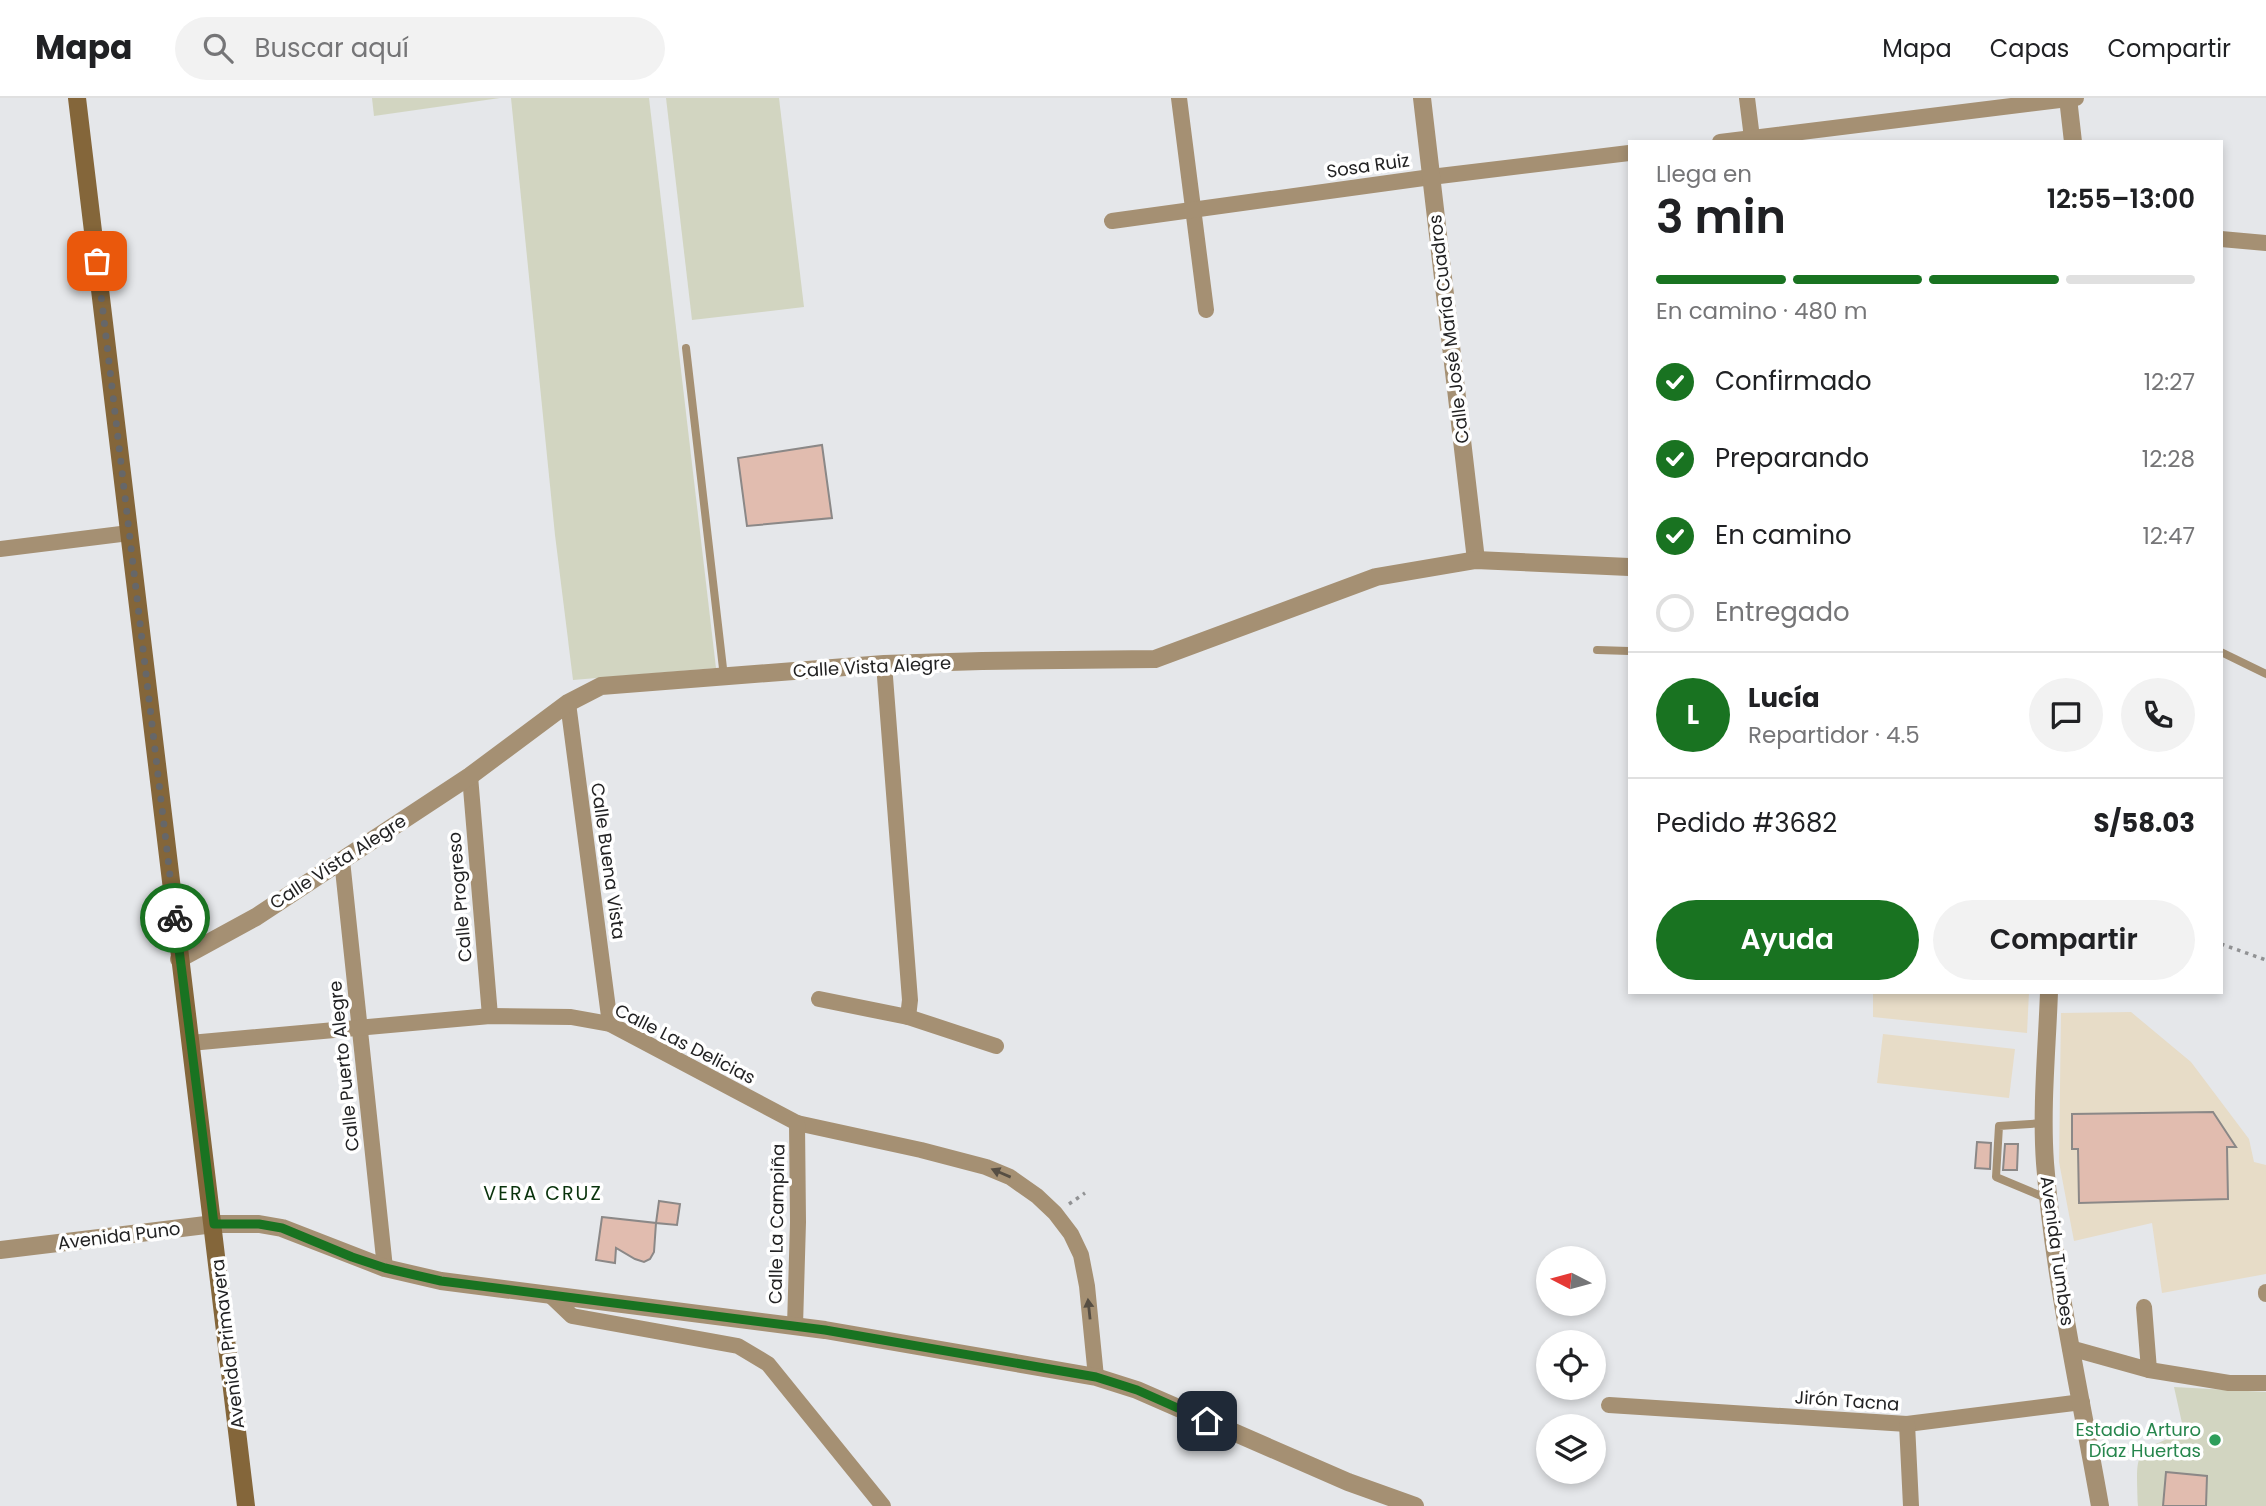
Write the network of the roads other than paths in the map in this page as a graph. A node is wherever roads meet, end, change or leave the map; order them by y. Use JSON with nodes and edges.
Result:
{"nodes":[{"id":1,"x":77,"y":98,"type":"edge"},
{"id":2,"x":1179,"y":98,"type":"edge"},
{"id":3,"x":1422,"y":98,"type":"edge"},
{"id":4,"x":1747,"y":98,"type":"edge"},
{"id":5,"x":2071,"y":98,"type":"edge"},
{"id":6,"x":1752,"y":138,"type":"junction"},
{"id":7,"x":1736,"y":140,"type":"edge"},
{"id":8,"x":2073,"y":140,"type":"edge"},
{"id":9,"x":1628,"y":153,"type":"edge"},
{"id":10,"x":1431,"y":177,"type":"junction"},
{"id":11,"x":1192,"y":210,"type":"junction"},
{"id":12,"x":1112,"y":221,"type":"dead end"},
{"id":13,"x":2223,"y":239,"type":"edge"},
{"id":14,"x":2266,"y":243,"type":"edge"},
{"id":15,"x":1206,"y":310,"type":"dead end"},
{"id":16,"x":686,"y":348,"type":"dead end"},
{"id":17,"x":129,"y":533,"type":"junction"},
{"id":18,"x":0,"y":549,"type":"edge"},
{"id":19,"x":1476,"y":560,"type":"junction"},
{"id":20,"x":1628,"y":567,"type":"edge"},
{"id":21,"x":1597,"y":650,"type":"dead end"},
{"id":22,"x":1628,"y":651,"type":"edge"},
{"id":23,"x":2223,"y":653,"type":"edge"},
{"id":24,"x":884,"y":664,"type":"junction"},
{"id":25,"x":2266,"y":674,"type":"edge"},
{"id":26,"x":724,"y":677,"type":"junction"},
{"id":27,"x":568,"y":704,"type":"junction"},
{"id":28,"x":470,"y":776,"type":"junction"},
{"id":29,"x":342,"y":860,"type":"junction"},
{"id":30,"x":180,"y":959,"type":"junction"},
{"id":31,"x":2049,"y":994,"type":"edge"},
{"id":32,"x":819,"y":999,"type":"dead end"},
{"id":33,"x":490,"y":1016,"type":"junction"},
{"id":34,"x":908,"y":1017,"type":"junction"},
{"id":35,"x":610,"y":1024,"type":"junction"},
{"id":36,"x":360,"y":1028,"type":"junction"},
{"id":37,"x":190,"y":1043,"type":"junction"},
{"id":38,"x":996,"y":1046,"type":"dead end"},
{"id":39,"x":797,"y":1123,"type":"junction"},
{"id":40,"x":2044,"y":1123,"type":"junction"},
{"id":41,"x":2049,"y":1199,"type":"junction"},
{"id":42,"x":214,"y":1224,"type":"junction"},
{"id":43,"x":0,"y":1250,"type":"edge"},
{"id":44,"x":385,"y":1268,"type":"junction"},
{"id":45,"x":550,"y":1295,"type":"junction"},
{"id":46,"x":2144,"y":1307,"type":"dead end"},
{"id":47,"x":794,"y":1326,"type":"junction"},
{"id":48,"x":2070,"y":1348,"type":"junction"},
{"id":49,"x":2149,"y":1370,"type":"junction"},
{"id":50,"x":1096,"y":1377,"type":"junction"},
{"id":51,"x":2266,"y":1383,"type":"edge"},
{"id":52,"x":2081,"y":1402,"type":"junction"},
{"id":53,"x":1609,"y":1405,"type":"dead end"},
{"id":54,"x":1907,"y":1424,"type":"junction"},
{"id":55,"x":246,"y":1506,"type":"edge"},
{"id":56,"x":883,"y":1506,"type":"edge"},
{"id":57,"x":1415,"y":1506,"type":"edge"},
{"id":58,"x":1911,"y":1506,"type":"edge"},
{"id":59,"x":2100,"y":1506,"type":"edge"}],
"edges":[{"from":1,"to":17,"type":"main road","name":"Avenida Primavera"},
{"from":2,"to":11,"type":"street"},
{"from":3,"to":10,"type":"street","name":"Calle José María Cuadros"},
{"from":4,"to":6,"type":"street"},
{"from":5,"to":6,"type":"street"},
{"from":5,"to":8,"type":"street"},
{"from":6,"to":7,"type":"street"},
{"from":9,"to":10,"type":"street","name":"Sosa Ruiz"},
{"from":10,"to":11,"type":"street","name":"Sosa Ruiz"},
{"from":10,"to":19,"type":"street","name":"Calle José María Cuadros"},
{"from":11,"to":12,"type":"street","name":"Sosa Ruiz"},
{"from":11,"to":15,"type":"street"},
{"from":13,"to":14,"type":"street"},
{"from":16,"to":26,"type":"lane"},
{"from":17,"to":18,"type":"street"},
{"from":17,"to":30,"type":"main road","name":"Avenida Primavera"},
{"from":19,"to":20,"type":"street","name":"Calle Vista Alegre"},
{"from":19,"to":24,"type":"street","name":"Calle Vista Alegre"},
{"from":21,"to":22,"type":"lane"},
{"from":23,"to":25,"type":"lane"},
{"from":24,"to":26,"type":"street","name":"Calle Vista Alegre"},
{"from":24,"to":34,"type":"street"},
{"from":26,"to":27,"type":"street","name":"Calle Vista Alegre"},
{"from":27,"to":28,"type":"street","name":"Calle Vista Alegre"},
{"from":27,"to":35,"type":"street","name":"Calle Buena Vista"},
{"from":28,"to":29,"type":"street","name":"Calle Vista Alegre"},
{"from":28,"to":33,"type":"street","name":"Calle Progreso"},
{"from":29,"to":30,"type":"street","name":"Calle Vista Alegre"},
{"from":29,"to":36,"type":"street","name":"Calle Puerto Alegre"},
{"from":30,"to":37,"type":"main road","name":"Avenida Primavera"},
{"from":31,"to":40,"type":"street","name":"Avenida Tumbes"},
{"from":32,"to":34,"type":"street"},
{"from":33,"to":35,"type":"street","name":"Calle Las Delicias"},
{"from":33,"to":36,"type":"street","name":"Calle Las Delicias"},
{"from":34,"to":38,"type":"street"},
{"from":35,"to":39,"type":"street","name":"Calle Las Delicias"},
{"from":36,"to":37,"type":"street","name":"Calle Las Delicias"},
{"from":36,"to":44,"type":"street","name":"Calle Puerto Alegre"},
{"from":37,"to":42,"type":"main road","name":"Avenida Primavera"},
{"from":39,"to":47,"type":"street","name":"Calle La Campiña"},
{"from":50,"to":39,"type":"street","name":"Calle Las Delicias","one_way":true},
{"from":40,"to":41,"type":"street","name":"Avenida Tumbes"},
{"from":40,"to":41,"type":"lane"},
{"from":41,"to":48,"type":"street","name":"Avenida Tumbes"},
{"from":42,"to":43,"type":"street","name":"Avenida Puno"},
{"from":42,"to":44,"type":"street","name":"Avenida Puno"},
{"from":42,"to":55,"type":"main road","name":"Avenida Primavera"},
{"from":44,"to":45,"type":"street","name":"Avenida Puno"},
{"from":45,"to":47,"type":"street","name":"Avenida Puno"},
{"from":45,"to":56,"type":"street"},
{"from":46,"to":49,"type":"street"},
{"from":47,"to":50,"type":"street","name":"Avenida Puno"},
{"from":48,"to":49,"type":"street"},
{"from":48,"to":52,"type":"street","name":"Avenida Tumbes"},
{"from":49,"to":51,"type":"street"},
{"from":50,"to":57,"type":"street","name":"Avenida Puno"},
{"from":52,"to":54,"type":"street","name":"Jirón Tacna"},
{"from":52,"to":59,"type":"street","name":"Avenida Tumbes"},
{"from":53,"to":54,"type":"street","name":"Jirón Tacna"},
{"from":54,"to":58,"type":"street"}]}
